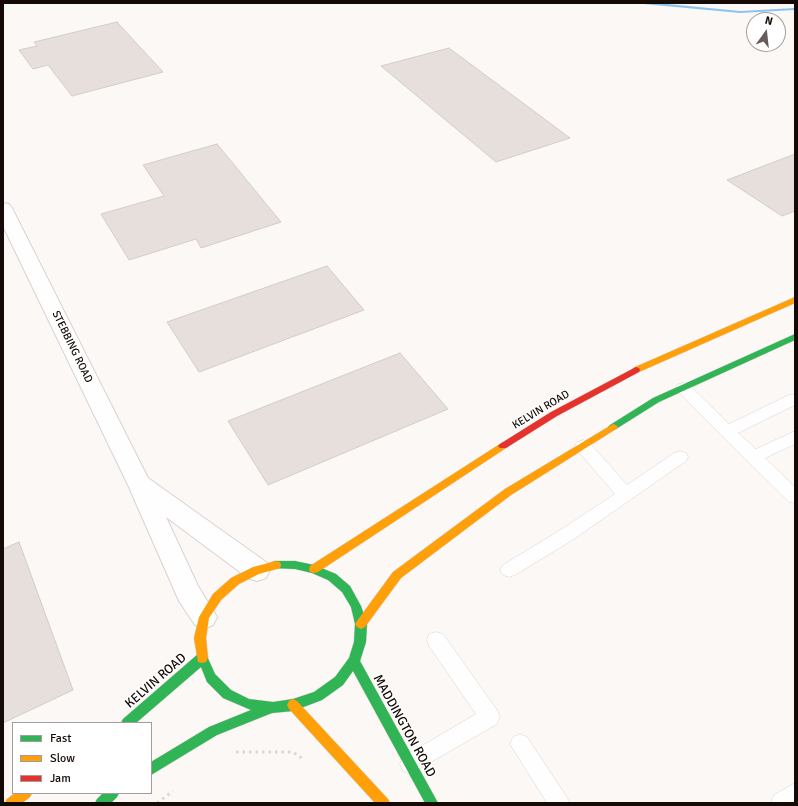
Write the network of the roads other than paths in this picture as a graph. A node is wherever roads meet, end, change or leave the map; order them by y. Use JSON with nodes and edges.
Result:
{"nodes":[{"id":1,"x":3,"y":208,"type":"edge"},
{"id":2,"x":795,"y":300,"type":"edge"},
{"id":3,"x":795,"y":337,"type":"edge"},
{"id":4,"x":683,"y":388,"type":"junction"},
{"id":5,"x":794,"y":399,"type":"dead end"},
{"id":6,"x":728,"y":431,"type":"junction"},
{"id":7,"x":795,"y":437,"type":"edge"},
{"id":8,"x":582,"y":446,"type":"junction"},
{"id":9,"x":680,"y":457,"type":"dead end"},
{"id":10,"x":754,"y":457,"type":"junction"},
{"id":11,"x":140,"y":485,"type":"junction"},
{"id":12,"x":626,"y":495,"type":"junction"},
{"id":13,"x":795,"y":497,"type":"edge"},
{"id":14,"x":314,"y":569,"type":"junction"},
{"id":15,"x":257,"y":570,"type":"junction"},
{"id":16,"x":509,"y":570,"type":"dead end"},
{"id":17,"x":204,"y":617,"type":"junction"},
{"id":18,"x":361,"y":624,"type":"junction"},
{"id":19,"x":436,"y":640,"type":"dead end"},
{"id":20,"x":202,"y":659,"type":"junction"},
{"id":21,"x":354,"y":661,"type":"junction"},
{"id":22,"x":293,"y":705,"type":"junction"},
{"id":23,"x":273,"y":708,"type":"junction"},
{"id":24,"x":128,"y":722,"type":"edge"},
{"id":25,"x":520,"y":744,"type":"dead end"},
{"id":26,"x":410,"y":764,"type":"junction"},
{"id":27,"x":152,"y":768,"type":"edge"},
{"id":28,"x":795,"y":793,"type":"edge"},
{"id":29,"x":24,"y":794,"type":"edge"},
{"id":30,"x":112,"y":794,"type":"edge"},
{"id":31,"x":11,"y":803,"type":"edge"},
{"id":32,"x":100,"y":803,"type":"edge"},
{"id":33,"x":384,"y":803,"type":"edge"},
{"id":34,"x":432,"y":803,"type":"edge"},
{"id":35,"x":559,"y":803,"type":"edge"},
{"id":36,"x":782,"y":803,"type":"edge"}],
"edges":[{"from":1,"to":11,"type":"street","name":"STEBBING ROAD"},
{"from":2,"to":14,"type":"main road","name":"KELVIN ROAD"},
{"from":3,"to":4,"type":"main road"},
{"from":4,"to":6,"type":"lane"},
{"from":4,"to":8,"type":"main road"},
{"from":5,"to":6,"type":"lane"},
{"from":6,"to":10,"type":"lane"},
{"from":7,"to":10,"type":"lane"},
{"from":8,"to":12,"type":"lane"},
{"from":8,"to":18,"type":"main road"},
{"from":9,"to":12,"type":"lane"},
{"from":10,"to":13,"type":"lane"},
{"from":11,"to":15,"type":"street","name":"STEBBING ROAD"},
{"from":11,"to":17,"type":"street","name":"STEBBING ROAD"},
{"from":12,"to":16,"type":"lane"},
{"from":14,"to":15,"type":"main road"},
{"from":14,"to":18,"type":"main road"},
{"from":15,"to":17,"type":"main road"},
{"from":17,"to":20,"type":"main road"},
{"from":18,"to":21,"type":"main road"},
{"from":19,"to":26,"type":"lane"},
{"from":20,"to":23,"type":"main road"},
{"from":20,"to":24,"type":"main road","name":"KELVIN ROAD"},
{"from":21,"to":22,"type":"main road"},
{"from":21,"to":26,"type":"main road","name":"MADDINGTON ROAD"},
{"from":22,"to":23,"type":"main road"},
{"from":22,"to":33,"type":"main road"},
{"from":23,"to":27,"type":"main road"},
{"from":25,"to":35,"type":"lane"},
{"from":26,"to":34,"type":"main road","name":"MADDINGTON ROAD"},
{"from":28,"to":36,"type":"lane"},
{"from":29,"to":31,"type":"main road"},
{"from":30,"to":32,"type":"main road"}]}
